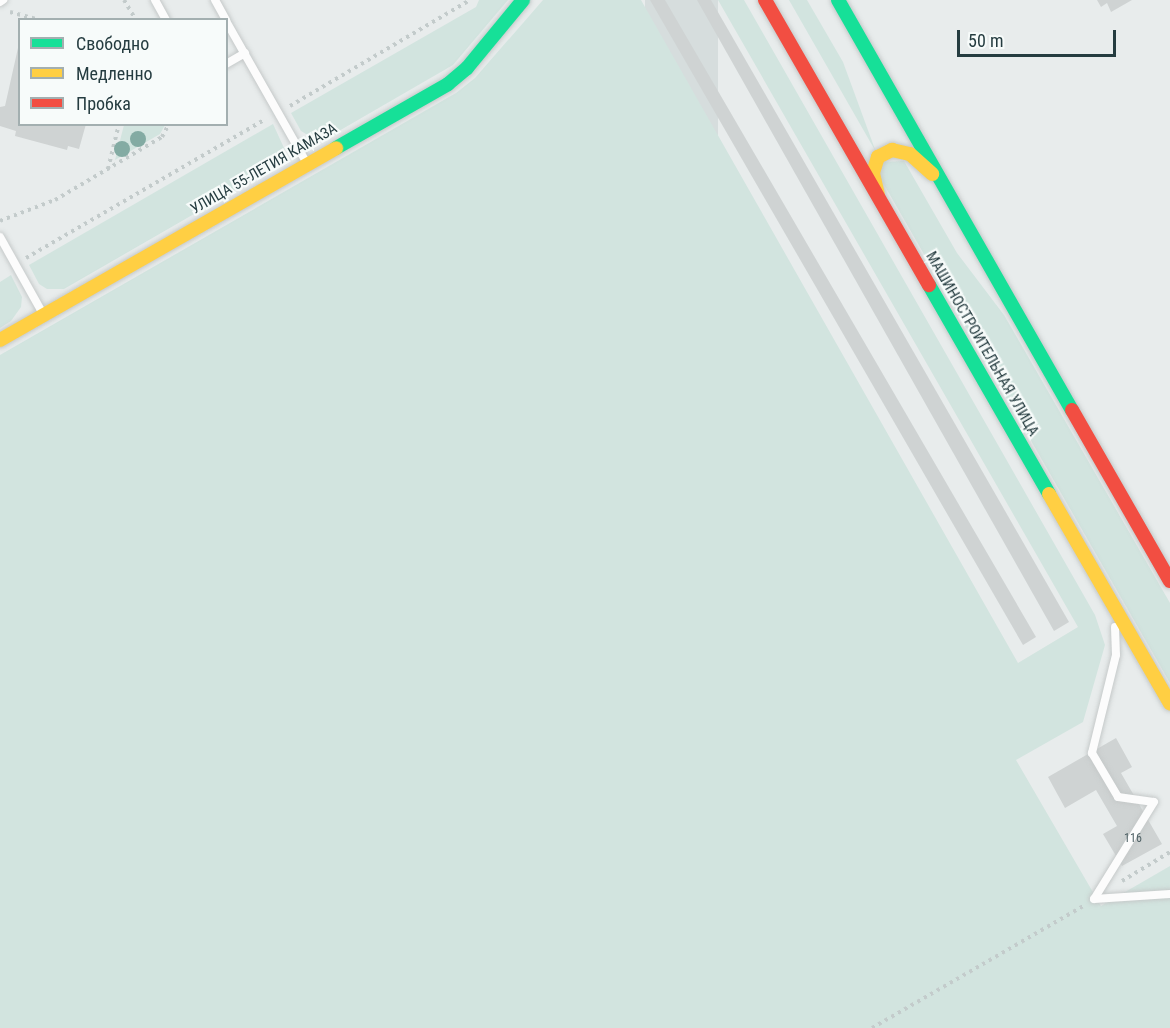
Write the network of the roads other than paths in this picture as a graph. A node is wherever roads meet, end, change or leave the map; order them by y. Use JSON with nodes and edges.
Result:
{"nodes":[{"id":1,"x":155,"y":0,"type":"edge"},
{"id":2,"x":215,"y":0,"type":"edge"},
{"id":3,"x":523,"y":0,"type":"edge"},
{"id":4,"x":765,"y":0,"type":"edge"},
{"id":5,"x":838,"y":0,"type":"edge"},
{"id":6,"x":165,"y":18,"type":"edge"},
{"id":7,"x":225,"y":18,"type":"edge"},
{"id":8,"x":228,"y":23,"type":"edge"},
{"id":9,"x":245,"y":53,"type":"junction"},
{"id":10,"x":228,"y":63,"type":"edge"},
{"id":11,"x":306,"y":164,"type":"junction"},
{"id":12,"x":946,"y":187,"type":"junction"},
{"id":13,"x":878,"y":198,"type":"junction"},
{"id":14,"x":0,"y":237,"type":"edge"},
{"id":15,"x":44,"y":315,"type":"junction"},
{"id":16,"x":0,"y":340,"type":"edge"},
{"id":17,"x":1170,"y":581,"type":"edge"},
{"id":18,"x":1114,"y":605,"type":"junction"},
{"id":19,"x":1170,"y":704,"type":"edge"},
{"id":20,"x":1170,"y":894,"type":"edge"}],
"edges":[{"from":1,"to":6,"type":"lane"},
{"from":2,"to":7,"type":"lane"},
{"from":3,"to":11,"type":"main road","name":"УЛИЦА 55-ЛЕТИЯ КАМАЗА"},
{"from":4,"to":13,"type":"main road","name":"МАШИНОСТРОИТЕЛЬНАЯ УЛИЦА"},
{"from":5,"to":12,"type":"main road"},
{"from":8,"to":9,"type":"lane"},
{"from":9,"to":10,"type":"lane"},
{"from":9,"to":11,"type":"lane"},
{"from":11,"to":15,"type":"main road","name":"УЛИЦА 55-ЛЕТИЯ КАМАЗА"},
{"from":12,"to":13,"type":"main road"},
{"from":12,"to":17,"type":"main road"},
{"from":13,"to":18,"type":"main road","name":"МАШИНОСТРОИТЕЛЬНАЯ УЛИЦА"},
{"from":14,"to":15,"type":"lane"},
{"from":15,"to":16,"type":"main road","name":"УЛИЦА 55-ЛЕТИЯ КАМАЗА"},
{"from":18,"to":19,"type":"main road","name":"МАШИНОСТРОИТЕЛЬНАЯ УЛИЦА"},
{"from":18,"to":20,"type":"lane"}]}
